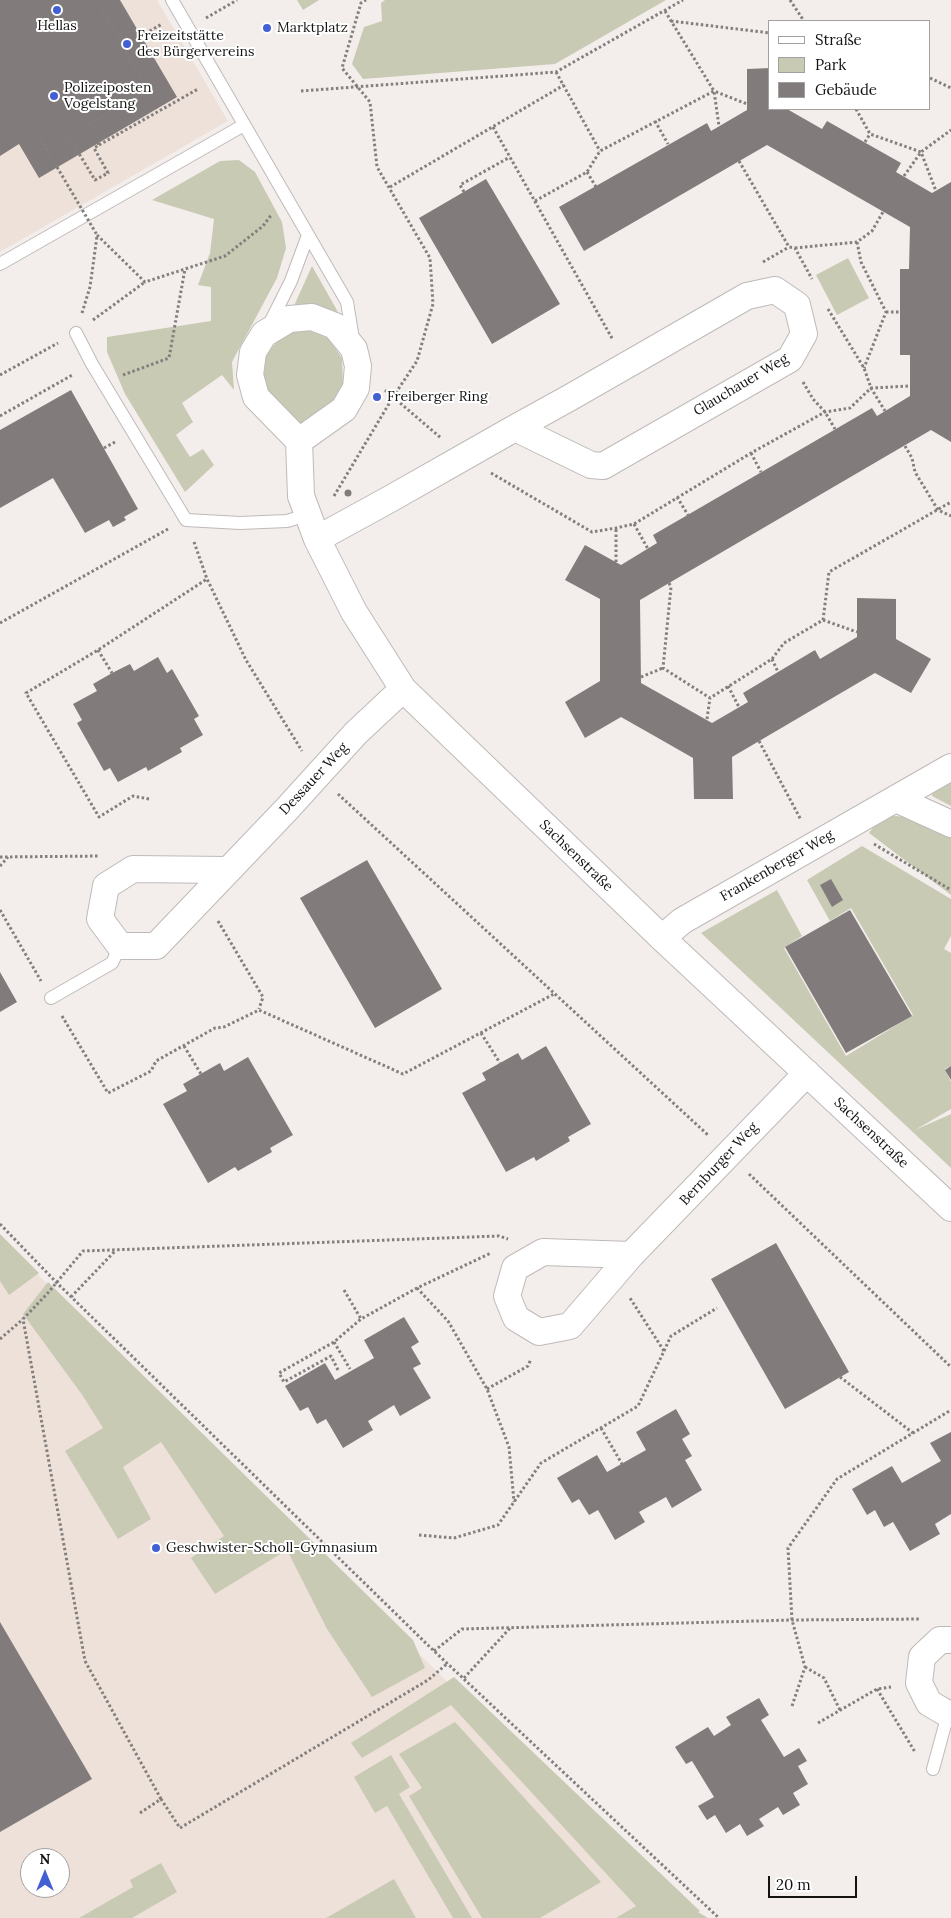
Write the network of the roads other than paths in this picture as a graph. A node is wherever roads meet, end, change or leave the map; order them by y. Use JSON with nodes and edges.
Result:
{"nodes":[{"id":1,"x":172,"y":0,"type":"edge"},
{"id":2,"x":244,"y":125,"type":"junction"},
{"id":3,"x":308,"y":235,"type":"junction"},
{"id":4,"x":0,"y":264,"type":"edge"},
{"id":5,"x":76,"y":333,"type":"road end"},
{"id":6,"x":264,"y":334,"type":"junction"},
{"id":7,"x":354,"y":349,"type":"junction"},
{"id":8,"x":515,"y":428,"type":"junction"},
{"id":9,"x":299,"y":441,"type":"junction"},
{"id":10,"x":307,"y":515,"type":"junction"},
{"id":11,"x":317,"y":539,"type":"junction"},
{"id":12,"x":402,"y":689,"type":"junction"},
{"id":13,"x":951,"y":767,"type":"edge"},
{"id":14,"x":896,"y":799,"type":"junction"},
{"id":15,"x":951,"y":824,"type":"edge"},
{"id":16,"x":227,"y":870,"type":"junction"},
{"id":17,"x":662,"y":938,"type":"junction"},
{"id":18,"x":120,"y":946,"type":"junction"},
{"id":19,"x":51,"y":998,"type":"road end"},
{"id":20,"x":807,"y":1073,"type":"junction"},
{"id":21,"x":951,"y":1208,"type":"edge"},
{"id":22,"x":623,"y":1265,"type":"junction"},
{"id":23,"x":951,"y":1640,"type":"edge"},
{"id":24,"x":949,"y":1714,"type":"edge"},
{"id":25,"x":933,"y":1769,"type":"road end"}],
"edges":[{"from":1,"to":2,"type":"lane"},
{"from":2,"to":3,"type":"lane"},
{"from":2,"to":4,"type":"lane"},
{"from":3,"to":6,"type":"lane"},
{"from":3,"to":7,"type":"lane"},
{"from":5,"to":10,"type":"lane"},
{"from":6,"to":7,"type":"street"},
{"from":6,"to":9,"type":"street"},
{"from":7,"to":9,"type":"street"},
{"from":8,"to":8,"type":"street","name":"Glauchauer Weg"},
{"from":8,"to":11,"type":"street","name":"Glauchauer Weg"},
{"from":9,"to":10,"type":"street","name":"Sachsenstraße"},
{"from":10,"to":11,"type":"street","name":"Sachsenstraße"},
{"from":11,"to":12,"type":"street","name":"Sachsenstraße"},
{"from":12,"to":16,"type":"street","name":"Dessauer Weg"},
{"from":12,"to":17,"type":"street","name":"Sachsenstraße"},
{"from":13,"to":14,"type":"street","name":"Frankenberger Weg"},
{"from":14,"to":15,"type":"street"},
{"from":14,"to":17,"type":"street","name":"Frankenberger Weg"},
{"from":16,"to":18,"type":"street","name":"Dessauer Weg"},
{"from":16,"to":18,"type":"street"},
{"from":17,"to":20,"type":"street","name":"Sachsenstraße"},
{"from":18,"to":19,"type":"lane"},
{"from":20,"to":21,"type":"street","name":"Sachsenstraße"},
{"from":20,"to":22,"type":"street","name":"Bernburger Weg"},
{"from":22,"to":22,"type":"street","name":"Bernburger Weg"},
{"from":23,"to":24,"type":"street"},
{"from":24,"to":25,"type":"lane"}]}
